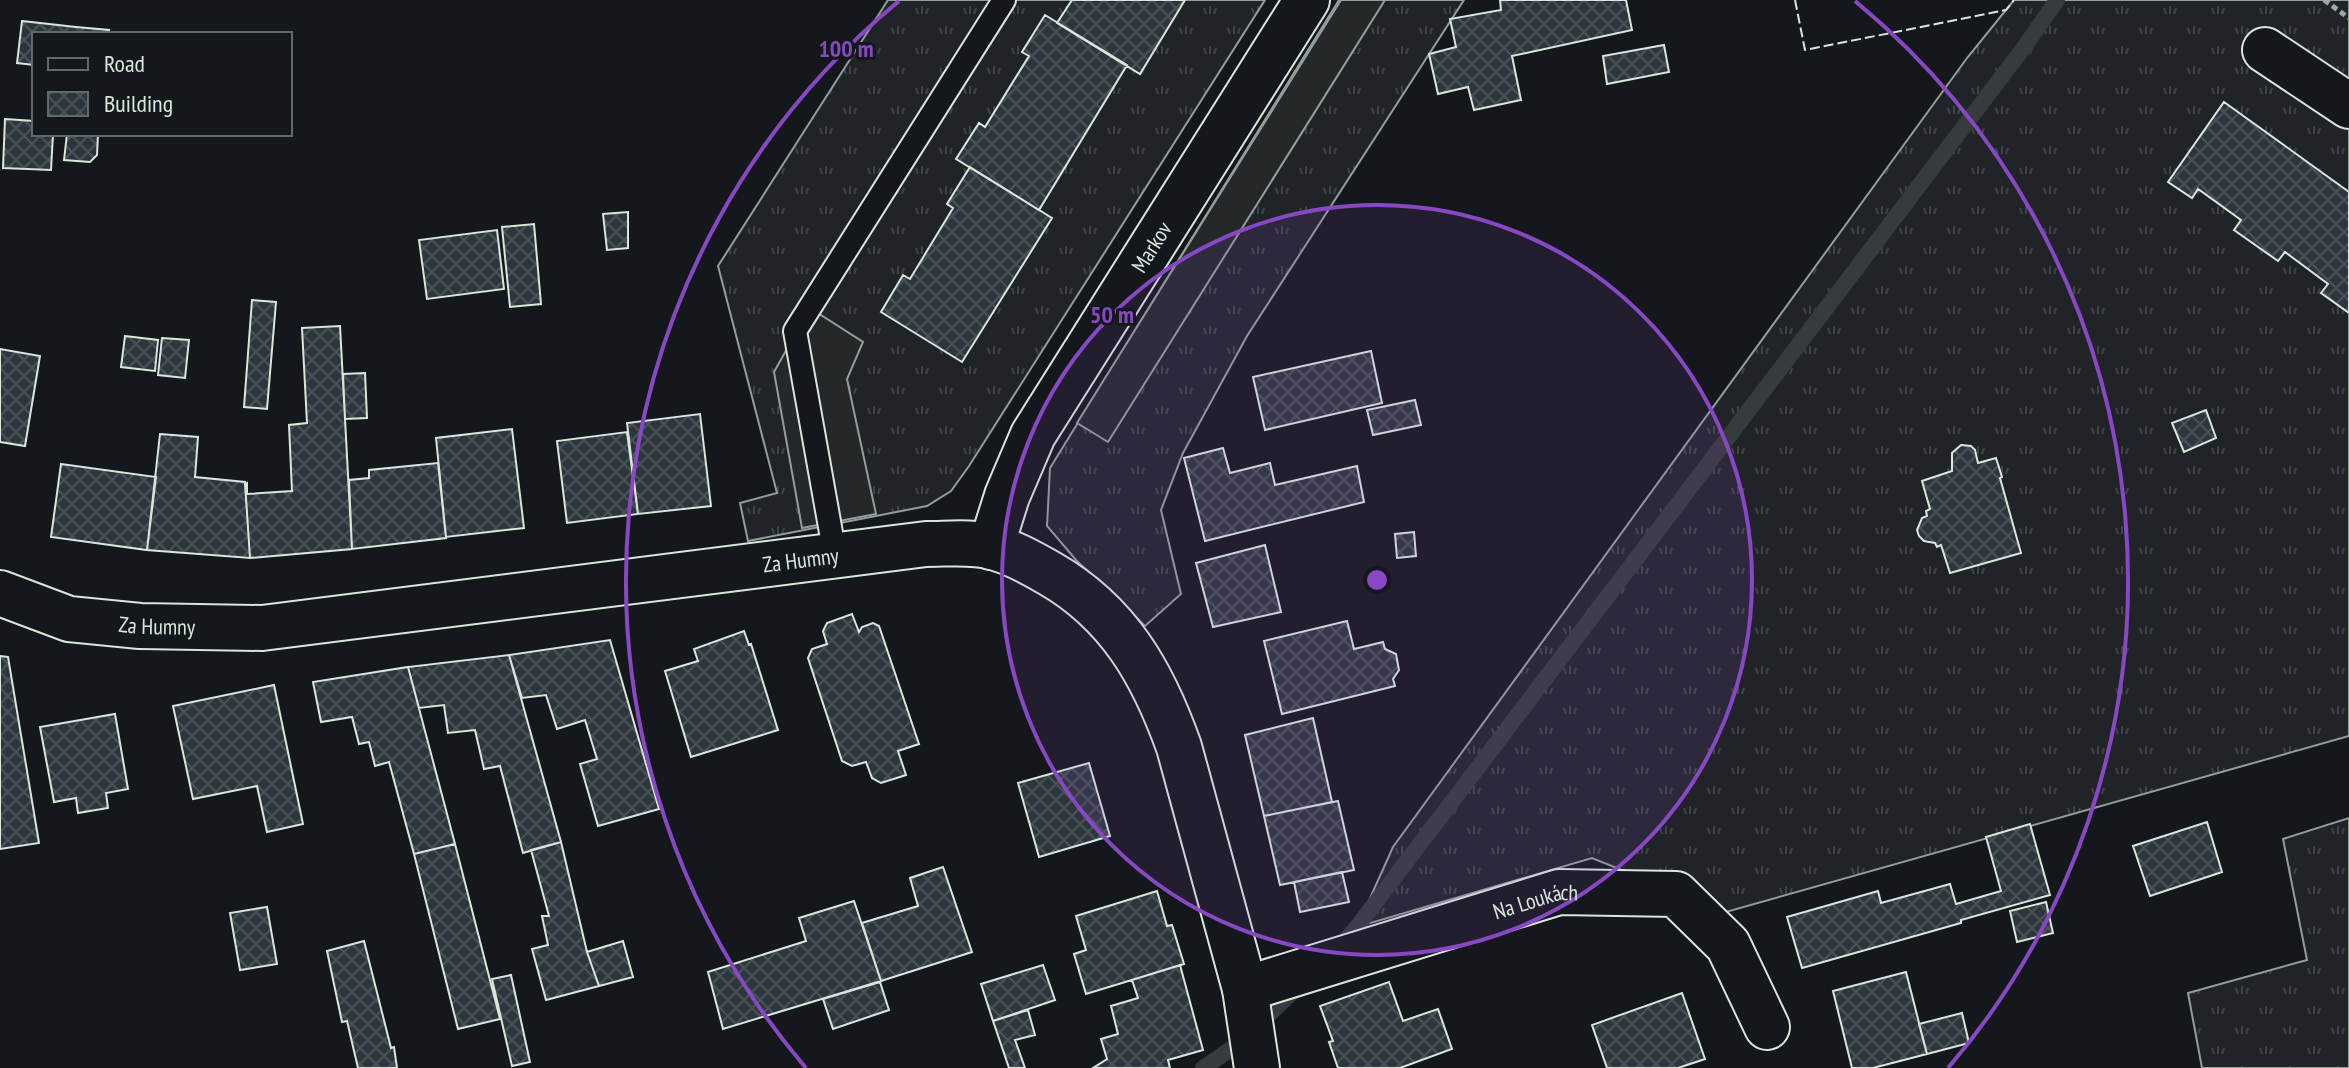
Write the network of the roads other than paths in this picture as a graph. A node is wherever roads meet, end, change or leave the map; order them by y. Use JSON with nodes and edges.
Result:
{"nodes":[{"id":1,"x":1004,"y":0,"type":"edge"},
{"id":2,"x":1307,"y":0,"type":"edge"},
{"id":3,"x":2265,"y":50,"type":"dead end"},
{"id":4,"x":2349,"y":106,"type":"edge"},
{"id":5,"x":991,"y":547,"type":"junction"},
{"id":6,"x":835,"y":555,"type":"junction"},
{"id":7,"x":0,"y":593,"type":"edge"},
{"id":8,"x":1767,"y":1027,"type":"dead end"},
{"id":9,"x":1251,"y":1030,"type":"edge"}],
"edges":[{"from":1,"to":6,"type":"lane"},
{"from":2,"to":5,"type":"street","name":"Markov"},
{"from":3,"to":4,"type":"street"},
{"from":5,"to":6,"type":"street","name":"Za Humny"},
{"from":5,"to":9,"type":"street","name":"Za Humny"},
{"from":6,"to":7,"type":"street","name":"Za Humny"},
{"from":8,"to":9,"type":"street","name":"Na Loukách"}]}
